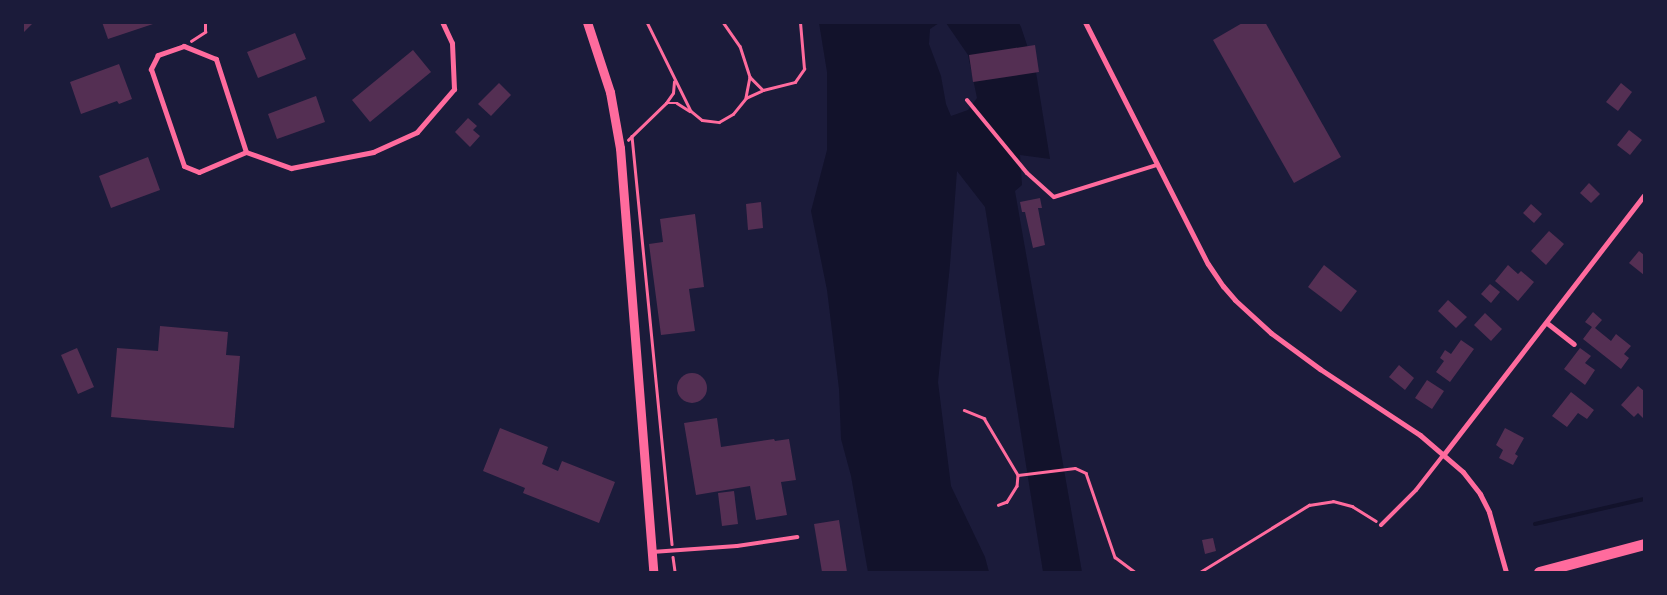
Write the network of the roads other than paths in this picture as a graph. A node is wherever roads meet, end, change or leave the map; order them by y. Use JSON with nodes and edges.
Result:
{"nodes":[{"id":1,"x":442,"y":22,"type":"edge"},
{"id":2,"x":587,"y":22,"type":"edge"},
{"id":3,"x":1086,"y":22,"type":"edge"},
{"id":4,"x":967,"y":100,"type":"dead end"},
{"id":5,"x":246,"y":152,"type":"junction"},
{"id":6,"x":1157,"y":165,"type":"junction"},
{"id":7,"x":1644,"y":195,"type":"edge"},
{"id":8,"x":1546,"y":323,"type":"junction"},
{"id":9,"x":1574,"y":344,"type":"dead end"},
{"id":10,"x":1444,"y":454,"type":"junction"},
{"id":11,"x":1382,"y":525,"type":"road end"},
{"id":12,"x":797,"y":538,"type":"dead end"},
{"id":13,"x":1644,"y":544,"type":"edge"},
{"id":14,"x":652,"y":552,"type":"junction"},
{"id":15,"x":653,"y":572,"type":"edge"},
{"id":16,"x":1506,"y":572,"type":"edge"},
{"id":17,"x":1539,"y":572,"type":"edge"}],
"edges":[{"from":1,"to":5,"type":"street"},
{"from":2,"to":14,"type":"street"},
{"from":3,"to":6,"type":"street"},
{"from":4,"to":6,"type":"lane"},
{"from":5,"to":5,"type":"street"},
{"from":6,"to":10,"type":"street"},
{"from":7,"to":8,"type":"street"},
{"from":8,"to":9,"type":"street"},
{"from":8,"to":10,"type":"street"},
{"from":10,"to":11,"type":"lane"},
{"from":10,"to":16,"type":"street"},
{"from":12,"to":14,"type":"lane"},
{"from":13,"to":17,"type":"main road"},
{"from":14,"to":15,"type":"street"}]}
